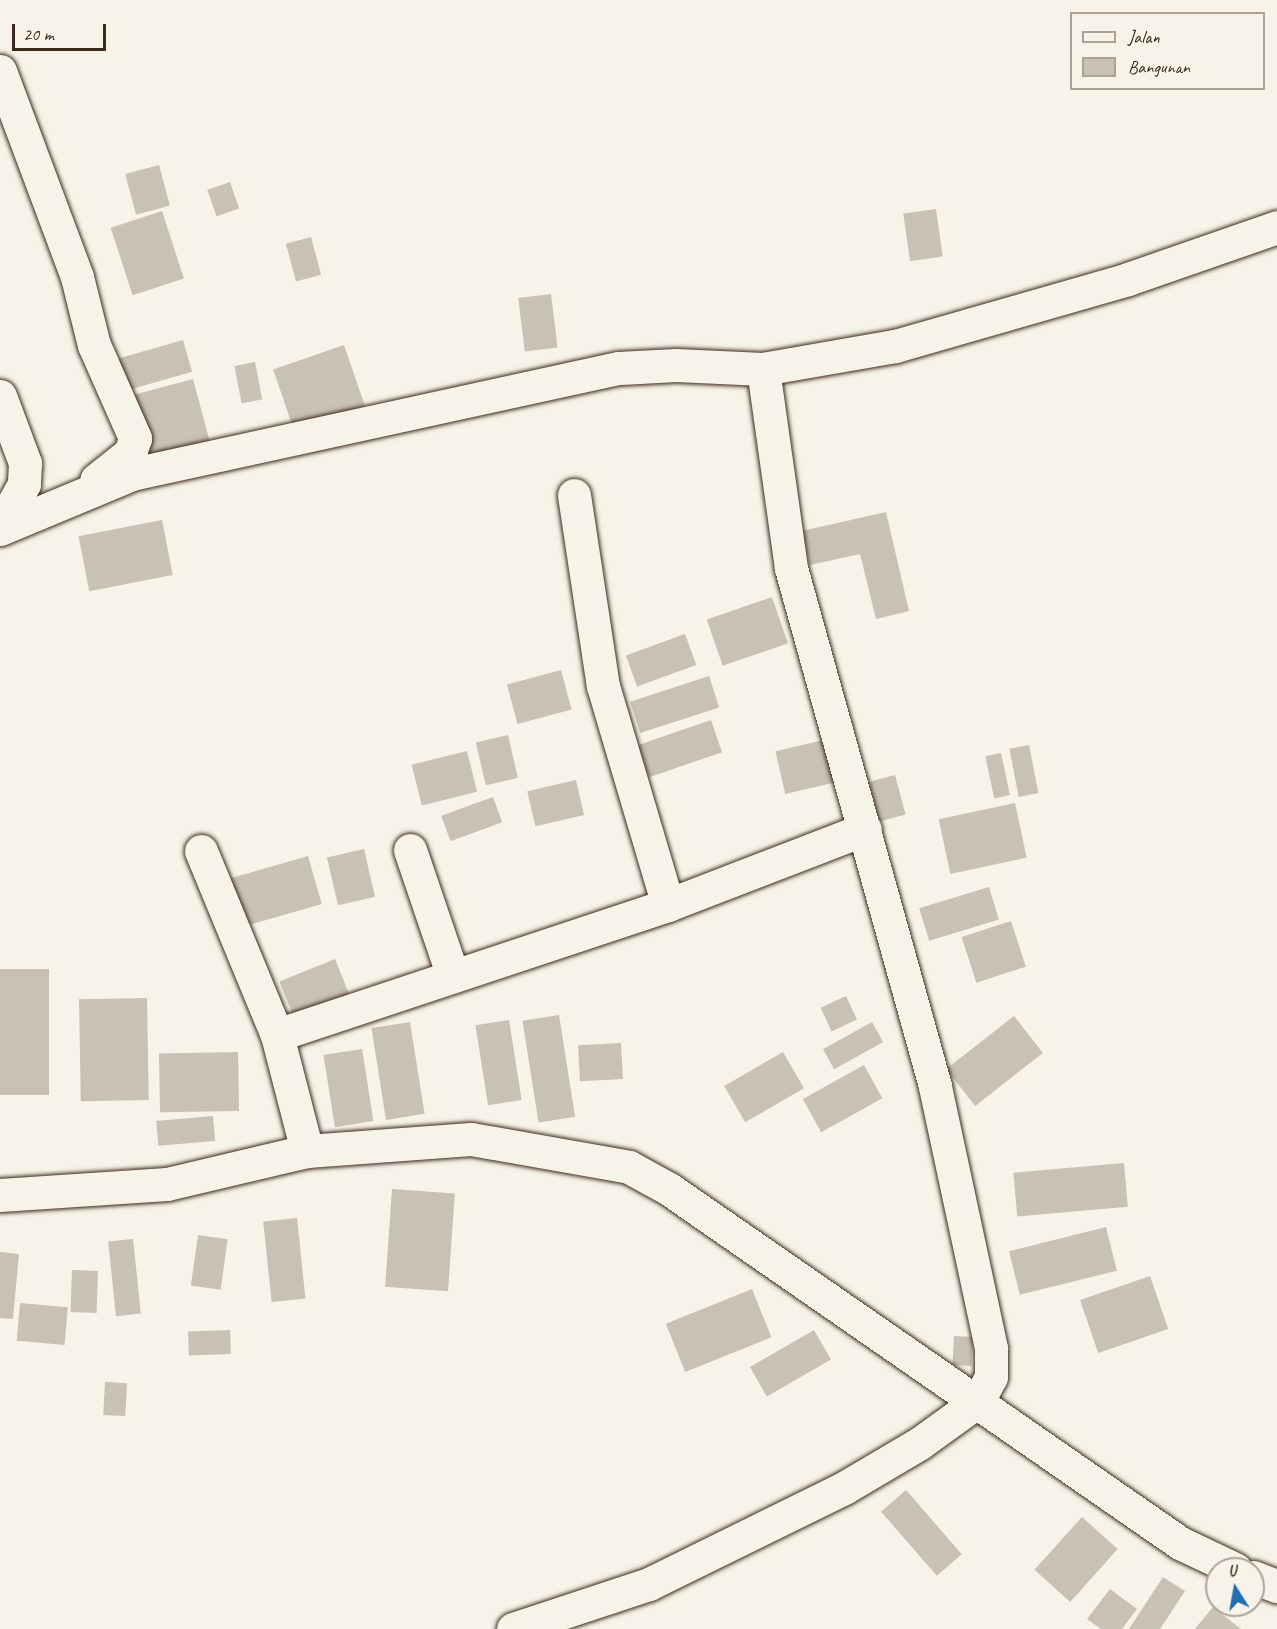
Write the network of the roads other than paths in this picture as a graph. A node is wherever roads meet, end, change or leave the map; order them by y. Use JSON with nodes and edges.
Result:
{"nodes":[{"id":1,"x":0,"y":71,"type":"edge"},
{"id":2,"x":1277,"y":227,"type":"edge"},
{"id":3,"x":763,"y":369,"type":"junction"},
{"id":4,"x":0,"y":396,"type":"edge"},
{"id":5,"x":574,"y":495,"type":"dead end"},
{"id":6,"x":63,"y":504,"type":"junction"},
{"id":7,"x":0,"y":528,"type":"edge"},
{"id":8,"x":865,"y":829,"type":"junction"},
{"id":9,"x":410,"y":850,"type":"dead end"},
{"id":10,"x":201,"y":851,"type":"dead end"},
{"id":11,"x":668,"y":904,"type":"junction"},
{"id":12,"x":453,"y":976,"type":"junction"},
{"id":13,"x":277,"y":1035,"type":"junction"},
{"id":14,"x":307,"y":1151,"type":"junction"},
{"id":15,"x":0,"y":1195,"type":"edge"},
{"id":16,"x":978,"y":1401,"type":"junction"},
{"id":17,"x":1210,"y":1557,"type":"edge"},
{"id":18,"x":513,"y":1629,"type":"edge"}],
"edges":[{"from":1,"to":6,"type":"street"},
{"from":2,"to":3,"type":"street"},
{"from":3,"to":6,"type":"street"},
{"from":3,"to":8,"type":"street"},
{"from":4,"to":7,"type":"street"},
{"from":5,"to":11,"type":"street"},
{"from":6,"to":7,"type":"street"},
{"from":8,"to":11,"type":"street"},
{"from":8,"to":16,"type":"street"},
{"from":9,"to":12,"type":"street"},
{"from":10,"to":13,"type":"street"},
{"from":11,"to":12,"type":"street"},
{"from":12,"to":13,"type":"street"},
{"from":13,"to":14,"type":"street"},
{"from":14,"to":15,"type":"street"},
{"from":14,"to":16,"type":"street"},
{"from":16,"to":17,"type":"street"},
{"from":16,"to":18,"type":"street"}]}
